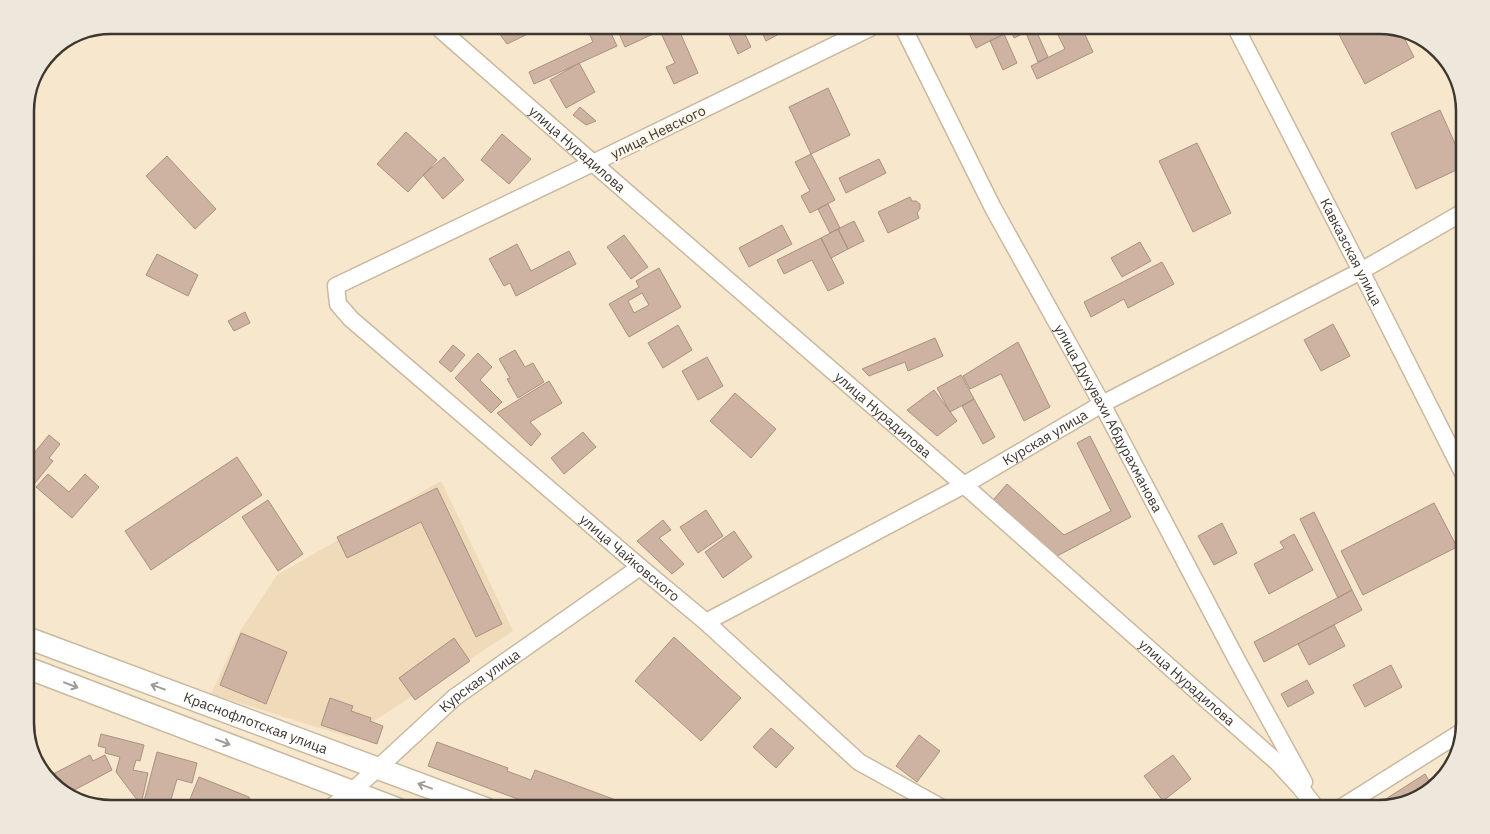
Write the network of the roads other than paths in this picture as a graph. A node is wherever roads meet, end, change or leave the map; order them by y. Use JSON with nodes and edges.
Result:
{"nodes":[{"id":1,"x":446,"y":34,"type":"edge"},
{"id":2,"x":858,"y":34,"type":"edge"},
{"id":3,"x":906,"y":34,"type":"edge"},
{"id":4,"x":1239,"y":34,"type":"edge"},
{"id":5,"x":593,"y":163,"type":"junction"},
{"id":6,"x":1456,"y":216,"type":"edge"},
{"id":7,"x":1361,"y":271,"type":"junction"},
{"id":8,"x":336,"y":286,"type":"joint"},
{"id":9,"x":1102,"y":404,"type":"junction"},
{"id":10,"x":1456,"y":459,"type":"edge"},
{"id":11,"x":964,"y":485,"type":"junction"},
{"id":12,"x":640,"y":567,"type":"junction"},
{"id":13,"x":706,"y":622,"type":"junction"},
{"id":14,"x":34,"y":640,"type":"edge"},
{"id":15,"x":34,"y":670,"type":"edge"},
{"id":16,"x":1456,"y":736,"type":"edge"},
{"id":17,"x":378,"y":768,"type":"junction"},
{"id":18,"x":352,"y":791,"type":"junction"},
{"id":19,"x":340,"y":800,"type":"edge"},
{"id":20,"x":375,"y":800,"type":"edge"},
{"id":21,"x":463,"y":800,"type":"edge"},
{"id":22,"x":928,"y":800,"type":"edge"},
{"id":23,"x":1311,"y":800,"type":"edge"},
{"id":24,"x":1313,"y":800,"type":"edge"},
{"id":25,"x":1353,"y":800,"type":"edge"}],
"edges":[{"from":1,"to":5,"type":"street","name":"улица Нурадилова"},
{"from":2,"to":5,"type":"street","name":"улица Невского"},
{"from":3,"to":9,"type":"street","name":"улица Дукувахи Абдурахманова"},
{"from":4,"to":7,"type":"street","name":"Кавказская улица"},
{"from":5,"to":8,"type":"street","name":"улица Невского"},
{"from":5,"to":11,"type":"street","name":"улица Нурадилова"},
{"from":6,"to":7,"type":"street","name":"Курская улица"},
{"from":7,"to":9,"type":"street","name":"Курская улица"},
{"from":7,"to":10,"type":"street","name":"Кавказская улица"},
{"from":8,"to":12,"type":"street","name":"улица Чайковского"},
{"from":9,"to":11,"type":"street","name":"Курская улица"},
{"from":9,"to":24,"type":"street","name":"улица Дукувахи Абдурахманова"},
{"from":11,"to":13,"type":"street","name":"Курская улица"},
{"from":11,"to":23,"type":"street","name":"улица Нурадилова"},
{"from":12,"to":13,"type":"street","name":"улица Чайковского"},
{"from":12,"to":17,"type":"street","name":"Курская улица"},
{"from":13,"to":22,"type":"street","name":"улица Чайковского"},
{"from":17,"to":14,"type":"main road","name":"Краснофлотская улица","one_way":true},
{"from":15,"to":18,"type":"main road","name":"Краснофлотская улица","one_way":true},
{"from":16,"to":25,"type":"street"},
{"from":17,"to":18,"type":"street","name":"Курская улица"},
{"from":21,"to":17,"type":"main road","name":"Краснофлотская улица","one_way":true},
{"from":18,"to":19,"type":"street","name":"Курская улица"},
{"from":18,"to":20,"type":"main road","name":"Краснофлотская улица"}]}
